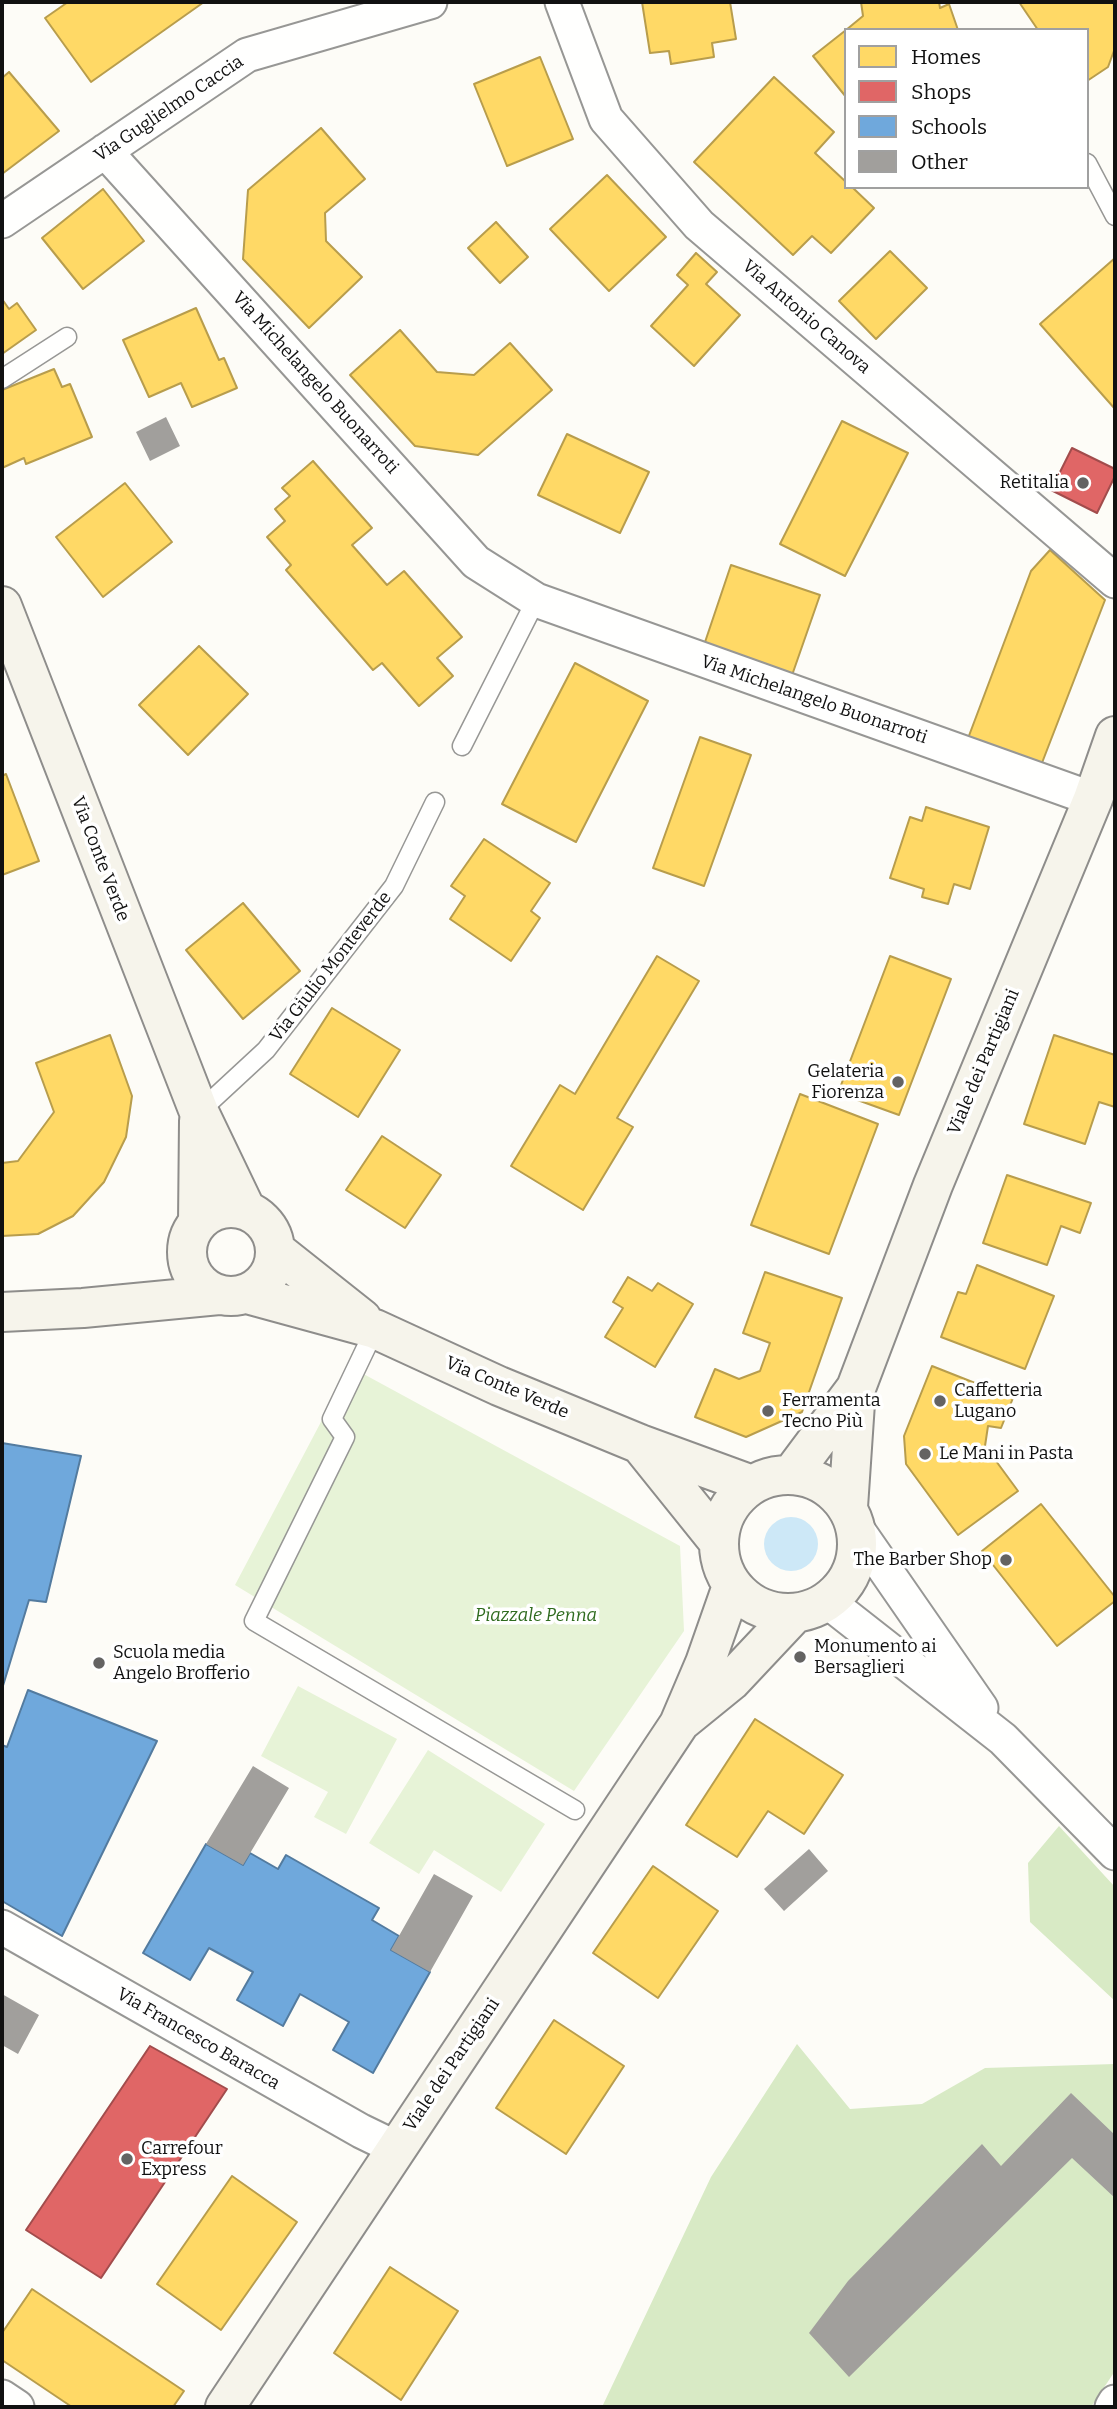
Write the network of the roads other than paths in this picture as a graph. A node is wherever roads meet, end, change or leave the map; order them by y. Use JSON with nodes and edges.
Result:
{"nodes":[{"id":1,"x":430,"y":2,"type":"edge"},
{"id":2,"x":562,"y":2,"type":"edge"},
{"id":3,"x":106,"y":151,"type":"junction"},
{"id":4,"x":1089,"y":167,"type":"edge"},
{"id":5,"x":1115,"y":216,"type":"edge"},
{"id":6,"x":2,"y":221,"type":"edge"},
{"id":7,"x":67,"y":337,"type":"dead end"},
{"id":8,"x":2,"y":379,"type":"edge"},
{"id":9,"x":1115,"y":581,"type":"edge"},
{"id":10,"x":536,"y":600,"type":"junction"},
{"id":11,"x":2,"y":606,"type":"edge"},
{"id":12,"x":1115,"y":736,"type":"edge"},
{"id":13,"x":462,"y":746,"type":"dead end"},
{"id":14,"x":1093,"y":799,"type":"junction"},
{"id":15,"x":435,"y":802,"type":"dead end"},
{"id":16,"x":199,"y":1112,"type":"junction"},
{"id":17,"x":246,"y":1210,"type":"junction"},
{"id":18,"x":193,"y":1230,"type":"junction"},
{"id":19,"x":275,"y":1250,"type":"junction"},
{"id":20,"x":233,"y":1295,"type":"junction"},
{"id":21,"x":83,"y":1308,"type":"junction"},
{"id":22,"x":2,"y":1312,"type":"edge"},
{"id":23,"x":375,"y":1329,"type":"junction"},
{"id":24,"x":856,"y":1388,"type":"junction"},
{"id":25,"x":640,"y":1444,"type":"junction"},
{"id":26,"x":791,"y":1475,"type":"junction"},
{"id":27,"x":752,"y":1485,"type":"junction"},
{"id":28,"x":852,"y":1518,"type":"junction"},
{"id":29,"x":719,"y":1541,"type":"junction"},
{"id":30,"x":732,"y":1586,"type":"junction"},
{"id":31,"x":811,"y":1608,"type":"junction"},
{"id":32,"x":679,"y":1724,"type":"junction"},
{"id":33,"x":1003,"y":1739,"type":"junction"},
{"id":34,"x":575,"y":1810,"type":"dead end"},
{"id":35,"x":1115,"y":1853,"type":"edge"},
{"id":36,"x":2,"y":1927,"type":"edge"},
{"id":37,"x":396,"y":2148,"type":"junction"},
{"id":38,"x":2,"y":2397,"type":"edge"},
{"id":39,"x":1115,"y":2402,"type":"edge"},
{"id":40,"x":17,"y":2407,"type":"edge"},
{"id":41,"x":225,"y":2407,"type":"edge"},
{"id":42,"x":1112,"y":2407,"type":"edge"}],
"edges":[{"from":1,"to":3,"type":"street","name":"Via Guglielmo Caccia"},
{"from":2,"to":9,"type":"street","name":"Via Antonio Canova"},
{"from":3,"to":6,"type":"street","name":"Via Guglielmo Caccia"},
{"from":3,"to":10,"type":"street","name":"Via Michelangelo Buonarroti"},
{"from":4,"to":5,"type":"lane"},
{"from":7,"to":8,"type":"lane"},
{"from":10,"to":13,"type":"lane"},
{"from":10,"to":14,"type":"street","name":"Via Michelangelo Buonarroti"},
{"from":11,"to":16,"type":"street","name":"Via Conte Verde"},
{"from":12,"to":14,"type":"street","name":"Viale dei Partigiani"},
{"from":14,"to":24,"type":"street","name":"Viale dei Partigiani"},
{"from":15,"to":16,"type":"lane","name":"Via Giulio Monteverde"},
{"from":16,"to":17,"type":"street","name":"Via Conte Verde"},
{"from":16,"to":18,"type":"street","name":"Via Conte Verde"},
{"from":17,"to":18,"type":"street"},
{"from":17,"to":19,"type":"street","name":"Via Conte Verde"},
{"from":18,"to":20,"type":"street","name":"Via Conte Verde"},
{"from":18,"to":21,"type":"street"},
{"from":19,"to":20,"type":"street"},
{"from":19,"to":23,"type":"street","name":"Via Conte Verde"},
{"from":20,"to":21,"type":"street"},
{"from":20,"to":23,"type":"street","name":"Via Conte Verde"},
{"from":21,"to":22,"type":"street"},
{"from":23,"to":25,"type":"street","name":"Via Conte Verde"},
{"from":23,"to":34,"type":"lane"},
{"from":24,"to":26,"type":"street","name":"Viale dei Partigiani"},
{"from":24,"to":28,"type":"street","name":"Viale dei Partigiani"},
{"from":25,"to":27,"type":"street","name":"Via Conte Verde"},
{"from":25,"to":29,"type":"street","name":"Via Conte Verde"},
{"from":26,"to":27,"type":"street"},
{"from":26,"to":28,"type":"street"},
{"from":27,"to":29,"type":"street"},
{"from":28,"to":31,"type":"street"},
{"from":28,"to":33,"type":"street"},
{"from":29,"to":30,"type":"street"},
{"from":30,"to":31,"type":"street"},
{"from":30,"to":32,"type":"street","name":"Viale dei Partigiani"},
{"from":31,"to":32,"type":"street","name":"Viale dei Partigiani"},
{"from":31,"to":33,"type":"street"},
{"from":32,"to":37,"type":"street","name":"Viale dei Partigiani"},
{"from":33,"to":35,"type":"street"},
{"from":36,"to":37,"type":"street","name":"Via Francesco Baracca"},
{"from":37,"to":41,"type":"street","name":"Viale dei Partigiani"},
{"from":38,"to":40,"type":"street"},
{"from":39,"to":42,"type":"street"}]}
